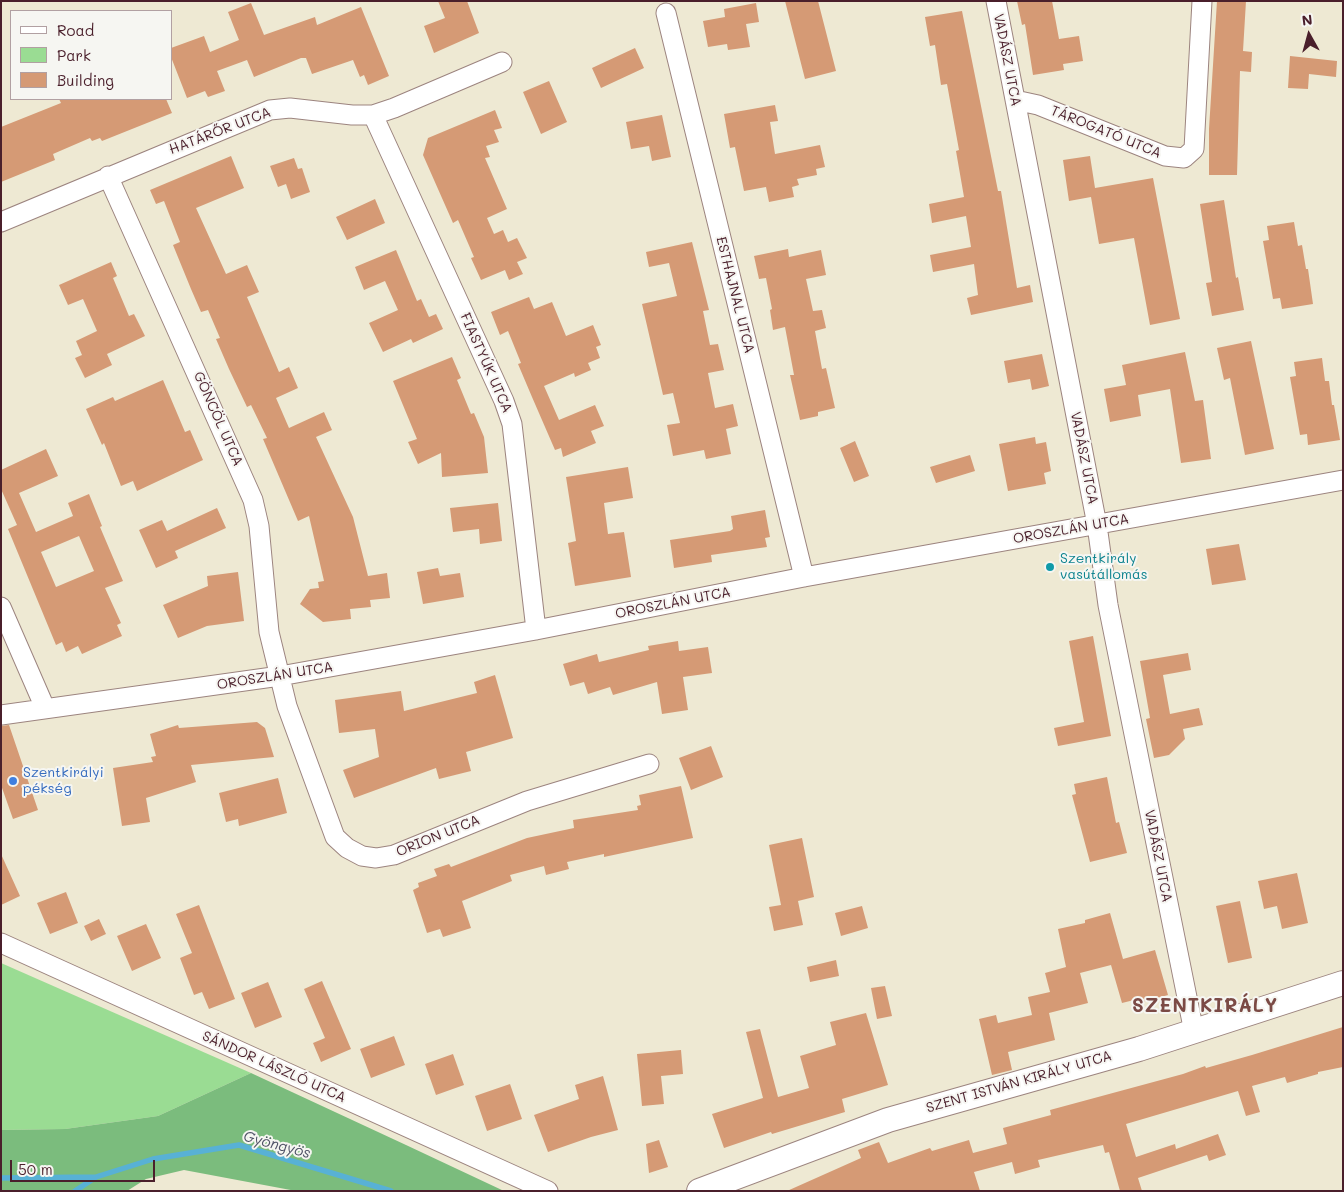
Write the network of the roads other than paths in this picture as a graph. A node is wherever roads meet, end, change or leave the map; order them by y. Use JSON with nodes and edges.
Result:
{"nodes":[{"id":1,"x":996,"y":1,"type":"edge"},
{"id":2,"x":1202,"y":1,"type":"edge"},
{"id":3,"x":666,"y":13,"type":"dead end"},
{"id":4,"x":502,"y":62,"type":"dead end"},
{"id":5,"x":1015,"y":100,"type":"junction"},
{"id":6,"x":373,"y":115,"type":"junction"},
{"id":7,"x":108,"y":176,"type":"junction"},
{"id":8,"x":1,"y":222,"type":"edge"},
{"id":9,"x":1343,"y":480,"type":"edge"},
{"id":10,"x":1097,"y":525,"type":"junction"},
{"id":11,"x":804,"y":578,"type":"junction"},
{"id":12,"x":1,"y":607,"type":"edge"},
{"id":13,"x":536,"y":630,"type":"junction"},
{"id":14,"x":280,"y":676,"type":"junction"},
{"id":15,"x":45,"y":708,"type":"junction"},
{"id":16,"x":1,"y":714,"type":"edge"},
{"id":17,"x":649,"y":764,"type":"dead end"},
{"id":18,"x":1,"y":943,"type":"edge"},
{"id":19,"x":1343,"y":983,"type":"edge"},
{"id":20,"x":1194,"y":1032,"type":"junction"},
{"id":21,"x":548,"y":1191,"type":"edge"},
{"id":22,"x":699,"y":1191,"type":"edge"}],
"edges":[{"from":1,"to":5,"type":"street","name":"VADÁSZ UTCA"},
{"from":2,"to":5,"type":"street","name":"TÁROGATÓ UTCA"},
{"from":3,"to":11,"type":"street","name":"ESTHAJNAL UTCA"},
{"from":4,"to":6,"type":"street","name":"HATÁRŐR UTCA"},
{"from":5,"to":10,"type":"street","name":"VADÁSZ UTCA"},
{"from":6,"to":7,"type":"street","name":"HATÁRŐR UTCA"},
{"from":6,"to":13,"type":"street","name":"FIASTYÚK UTCA"},
{"from":7,"to":8,"type":"street","name":"HATÁRŐR UTCA"},
{"from":7,"to":14,"type":"street","name":"GÖNCÖL UTCA"},
{"from":9,"to":10,"type":"street","name":"OROSZLÁN UTCA"},
{"from":10,"to":11,"type":"street","name":"OROSZLÁN UTCA"},
{"from":10,"to":20,"type":"street","name":"VADÁSZ UTCA"},
{"from":11,"to":13,"type":"street","name":"OROSZLÁN UTCA"},
{"from":12,"to":15,"type":"street"},
{"from":13,"to":14,"type":"street","name":"OROSZLÁN UTCA"},
{"from":14,"to":15,"type":"street","name":"OROSZLÁN UTCA"},
{"from":14,"to":17,"type":"street","name":"ORION UTCA"},
{"from":15,"to":16,"type":"street","name":"OROSZLÁN UTCA"},
{"from":18,"to":21,"type":"street","name":"SÁNDOR LÁSZLÓ UTCA"},
{"from":19,"to":20,"type":"street","name":"SZENT ISTVÁN KIRÁLY UTCA"},
{"from":20,"to":22,"type":"street","name":"SZENT ISTVÁN KIRÁLY UTCA"}]}
